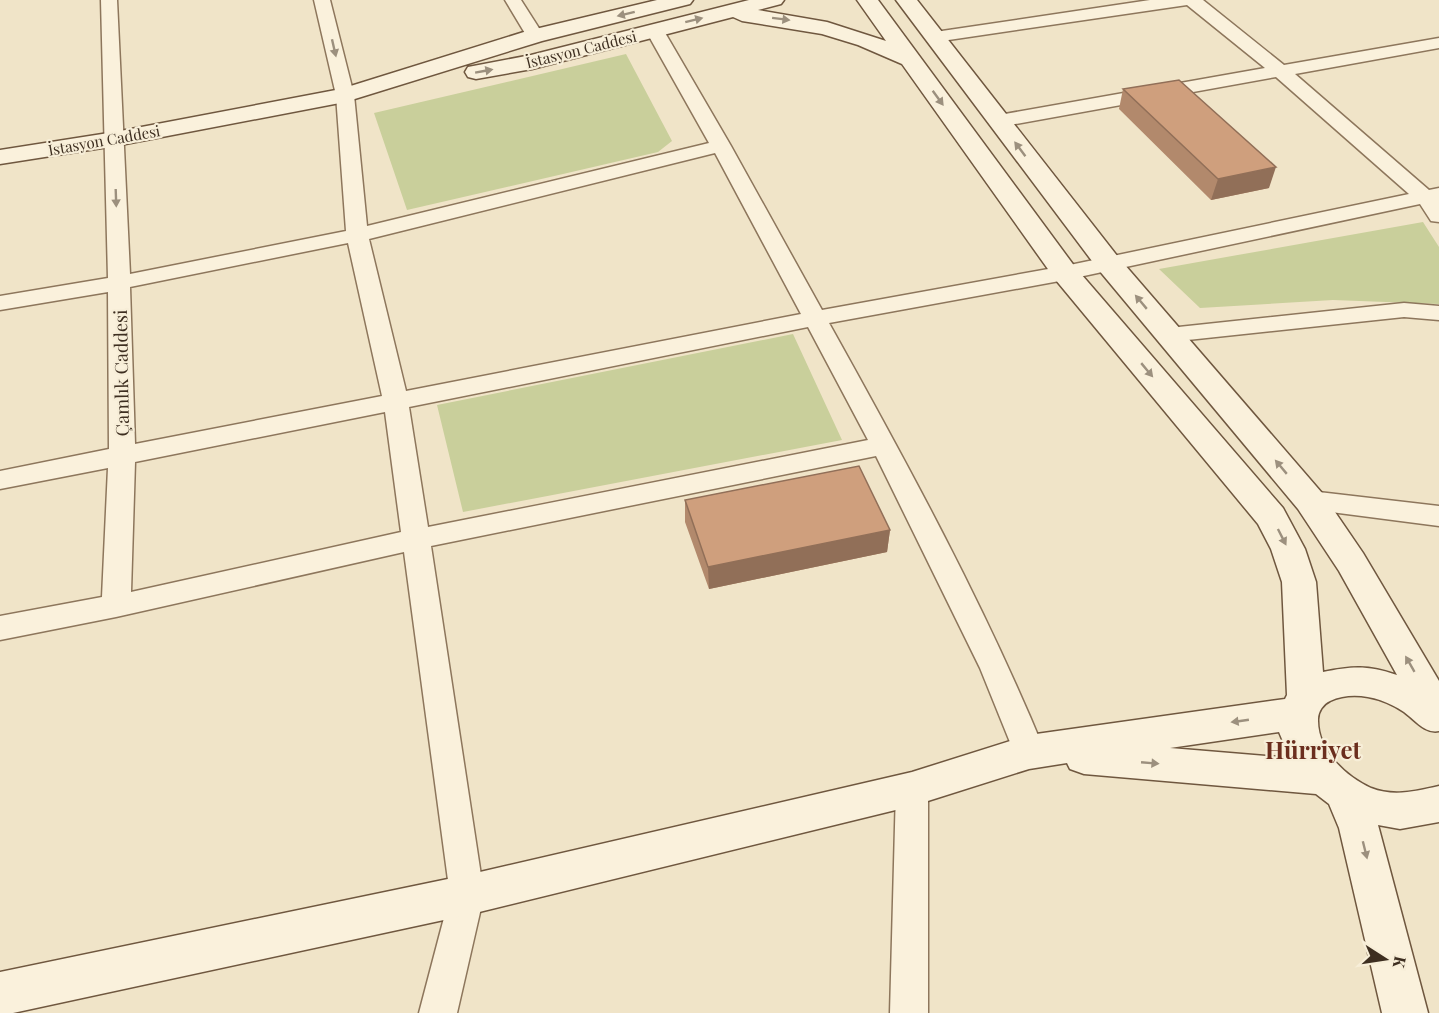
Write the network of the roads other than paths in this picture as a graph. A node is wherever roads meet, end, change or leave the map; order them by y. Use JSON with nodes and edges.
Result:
{"nodes":[{"id":1,"x":109,"y":0,"type":"edge"},
{"id":2,"x":322,"y":0,"type":"edge"},
{"id":3,"x":513,"y":0,"type":"edge"},
{"id":4,"x":683,"y":0,"type":"edge"},
{"id":5,"x":774,"y":0,"type":"edge"},
{"id":6,"x":867,"y":0,"type":"edge"},
{"id":7,"x":906,"y":0,"type":"edge"},
{"id":8,"x":1185,"y":0,"type":"edge"},
{"id":9,"x":1192,"y":0,"type":"edge"},
{"id":10,"x":722,"y":13,"type":"junction"},
{"id":11,"x":655,"y":31,"type":"junction"},
{"id":12,"x":536,"y":36,"type":"junction"},
{"id":13,"x":935,"y":37,"type":"junction"},
{"id":14,"x":1439,"y":43,"type":"edge"},
{"id":15,"x":911,"y":60,"type":"junction"},
{"id":16,"x":1280,"y":71,"type":"junction"},
{"id":17,"x":385,"y":84,"type":"junction"},
{"id":18,"x":345,"y":95,"type":"junction"},
{"id":19,"x":999,"y":121,"type":"junction"},
{"id":20,"x":115,"y":139,"type":"junction"},
{"id":21,"x":721,"y":146,"type":"junction"},
{"id":22,"x":0,"y":157,"type":"edge"},
{"id":23,"x":1432,"y":196,"type":"edge"},
{"id":24,"x":1439,"y":216,"type":"edge"},
{"id":25,"x":357,"y":236,"type":"junction"},
{"id":26,"x":1108,"y":263,"type":"junction"},
{"id":27,"x":1065,"y":273,"type":"junction"},
{"id":28,"x":119,"y":283,"type":"junction"},
{"id":29,"x":0,"y":303,"type":"edge"},
{"id":30,"x":1439,"y":313,"type":"edge"},
{"id":31,"x":813,"y":319,"type":"junction"},
{"id":32,"x":1169,"y":335,"type":"junction"},
{"id":33,"x":396,"y":401,"type":"junction"},
{"id":34,"x":884,"y":446,"type":"junction"},
{"id":35,"x":122,"y":458,"type":"junction"},
{"id":36,"x":0,"y":480,"type":"edge"},
{"id":37,"x":1310,"y":501,"type":"junction"},
{"id":38,"x":1439,"y":516,"type":"edge"},
{"id":39,"x":417,"y":539,"type":"junction"},
{"id":40,"x":116,"y":606,"type":"junction"},
{"id":41,"x":0,"y":628,"type":"edge"},
{"id":42,"x":1302,"y":705,"type":"junction"},
{"id":43,"x":1439,"y":715,"type":"edge"},
{"id":44,"x":1439,"y":720,"type":"edge"},
{"id":45,"x":1029,"y":752,"type":"junction"},
{"id":46,"x":1335,"y":786,"type":"junction"},
{"id":47,"x":912,"y":789,"type":"junction"},
{"id":48,"x":1439,"y":804,"type":"edge"},
{"id":49,"x":467,"y":895,"type":"junction"},
{"id":50,"x":0,"y":994,"type":"edge"},
{"id":51,"x":438,"y":1013,"type":"edge"},
{"id":52,"x":909,"y":1013,"type":"edge"},
{"id":53,"x":1405,"y":1013,"type":"edge"}],
"edges":[{"from":1,"to":20,"type":"street","name":"Çamlık Caddesi"},
{"from":2,"to":18,"type":"street","one_way":true},
{"from":3,"to":12,"type":"street"},
{"from":4,"to":12,"type":"street","name":"İstasyon Caddesi","one_way":true},
{"from":5,"to":10,"type":"street","name":"İstasyon Caddesi"},
{"from":6,"to":15,"type":"street"},
{"from":7,"to":13,"type":"street"},
{"from":8,"to":13,"type":"street"},
{"from":9,"to":16,"type":"street"},
{"from":11,"to":10,"type":"street","name":"İstasyon Caddesi","one_way":true},
{"from":10,"to":15,"type":"street","one_way":true},
{"from":17,"to":11,"type":"street","name":"İstasyon Caddesi","one_way":true},
{"from":11,"to":21,"type":"street"},
{"from":12,"to":17,"type":"street","name":"İstasyon Caddesi"},
{"from":13,"to":19,"type":"street"},
{"from":14,"to":16,"type":"street"},
{"from":15,"to":27,"type":"street","one_way":true},
{"from":16,"to":19,"type":"street"},
{"from":16,"to":23,"type":"street"},
{"from":17,"to":18,"type":"street","name":"İstasyon Caddesi"},
{"from":18,"to":20,"type":"street","name":"İstasyon Caddesi"},
{"from":18,"to":25,"type":"street"},
{"from":26,"to":19,"type":"street","one_way":true},
{"from":20,"to":22,"type":"street","name":"İstasyon Caddesi"},
{"from":20,"to":28,"type":"street","name":"Çamlık Caddesi","one_way":true},
{"from":21,"to":25,"type":"street"},
{"from":21,"to":31,"type":"street"},
{"from":23,"to":24,"type":"street"},
{"from":23,"to":26,"type":"street"},
{"from":25,"to":28,"type":"street"},
{"from":25,"to":33,"type":"street"},
{"from":26,"to":27,"type":"street"},
{"from":32,"to":26,"type":"street","one_way":true},
{"from":27,"to":31,"type":"street"},
{"from":27,"to":42,"type":"street","one_way":true},
{"from":28,"to":29,"type":"street"},
{"from":28,"to":35,"type":"street","name":"Çamlık Caddesi"},
{"from":30,"to":32,"type":"street"},
{"from":31,"to":33,"type":"street"},
{"from":31,"to":34,"type":"street"},
{"from":37,"to":32,"type":"street","one_way":true},
{"from":33,"to":35,"type":"street"},
{"from":33,"to":39,"type":"street"},
{"from":34,"to":39,"type":"street"},
{"from":34,"to":45,"type":"street"},
{"from":35,"to":36,"type":"street"},
{"from":35,"to":40,"type":"street","name":"Çamlık Caddesi"},
{"from":37,"to":38,"type":"street"},
{"from":43,"to":37,"type":"street","one_way":true},
{"from":39,"to":40,"type":"street"},
{"from":39,"to":49,"type":"street"},
{"from":40,"to":41,"type":"street"},
{"from":42,"to":44,"type":"street"},
{"from":42,"to":45,"type":"street","one_way":true},
{"from":42,"to":46,"type":"street"},
{"from":45,"to":46,"type":"street","one_way":true},
{"from":45,"to":47,"type":"street"},
{"from":46,"to":48,"type":"street"},
{"from":46,"to":53,"type":"street","one_way":true},
{"from":47,"to":49,"type":"street"},
{"from":47,"to":52,"type":"street"},
{"from":49,"to":50,"type":"street"},
{"from":49,"to":51,"type":"street"}]}
